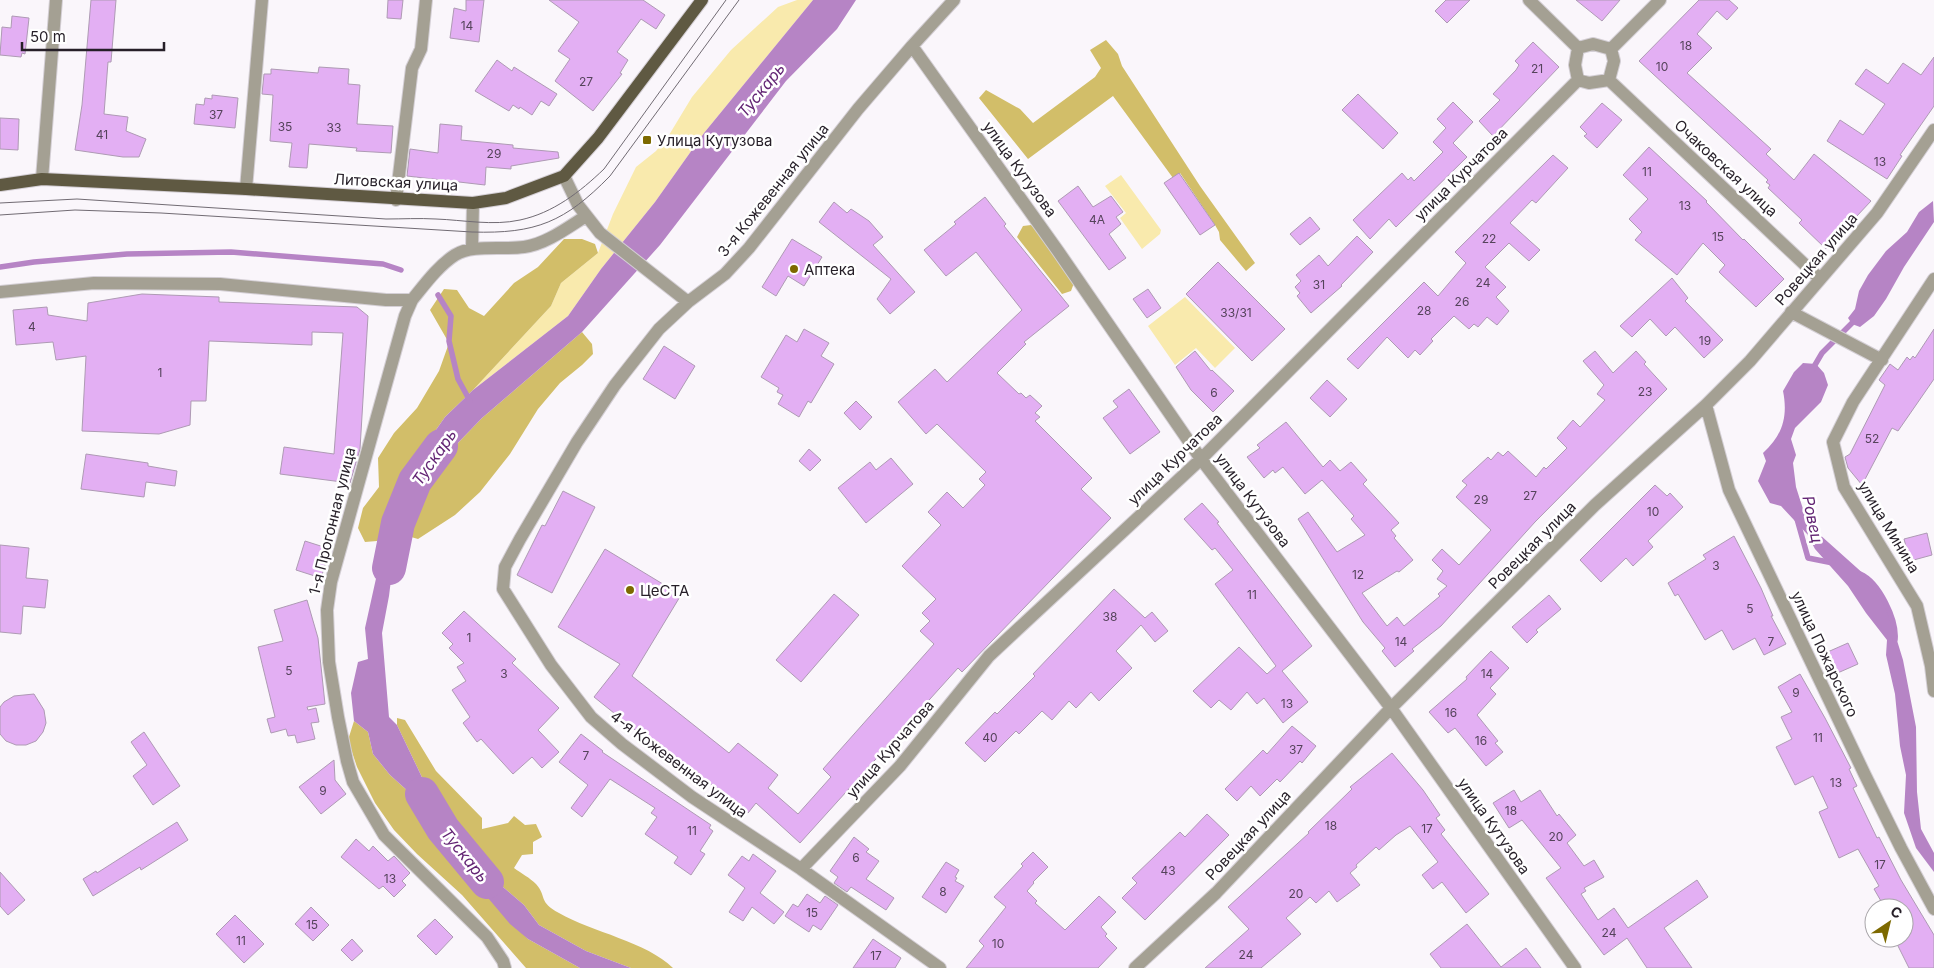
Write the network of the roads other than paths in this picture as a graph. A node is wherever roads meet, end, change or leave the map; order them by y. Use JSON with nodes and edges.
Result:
{"nodes":[{"id":1,"x":56,"y":0,"type":"edge"},
{"id":2,"x":262,"y":0,"type":"edge"},
{"id":3,"x":426,"y":0,"type":"edge"},
{"id":4,"x":702,"y":0,"type":"edge"},
{"id":5,"x":954,"y":0,"type":"edge"},
{"id":6,"x":1529,"y":0,"type":"edge"},
{"id":7,"x":1660,"y":0,"type":"edge"},
{"id":8,"x":912,"y":46,"type":"junction"},
{"id":9,"x":1578,"y":48,"type":"junction"},
{"id":10,"x":1611,"y":49,"type":"junction"},
{"id":11,"x":1578,"y":80,"type":"junction"},
{"id":12,"x":1609,"y":80,"type":"junction"},
{"id":13,"x":1934,"y":130,"type":"edge"},
{"id":14,"x":564,"y":176,"type":"junction"},
{"id":15,"x":42,"y":179,"type":"junction"},
{"id":16,"x":0,"y":185,"type":"edge"},
{"id":17,"x":246,"y":189,"type":"junction"},
{"id":18,"x":396,"y":200,"type":"junction"},
{"id":19,"x":473,"y":203,"type":"junction"},
{"id":20,"x":586,"y":216,"type":"junction"},
{"id":21,"x":472,"y":248,"type":"junction"},
{"id":22,"x":1820,"y":279,"type":"junction"},
{"id":23,"x":1932,"y":287,"type":"edge"},
{"id":24,"x":0,"y":292,"type":"edge"},
{"id":25,"x":412,"y":300,"type":"junction"},
{"id":26,"x":688,"y":302,"type":"junction"},
{"id":27,"x":1791,"y":312,"type":"junction"},
{"id":28,"x":1882,"y":360,"type":"junction"},
{"id":29,"x":1706,"y":405,"type":"junction"},
{"id":30,"x":577,"y":442,"type":"joint"},
{"id":31,"x":1201,"y":458,"type":"junction"},
{"id":32,"x":1934,"y":691,"type":"edge"},
{"id":33,"x":1390,"y":708,"type":"junction"},
{"id":34,"x":801,"y":869,"type":"junction"},
{"id":35,"x":1934,"y":909,"type":"edge"},
{"id":36,"x":505,"y":968,"type":"edge"},
{"id":37,"x":940,"y":968,"type":"edge"},
{"id":38,"x":1135,"y":968,"type":"edge"},
{"id":39,"x":1575,"y":968,"type":"edge"}],
"edges":[{"from":1,"to":15,"type":"street"},
{"from":2,"to":17,"type":"street"},
{"from":3,"to":18,"type":"street"},
{"from":4,"to":14,"type":"main road","name":"Литовская улица"},
{"from":5,"to":8,"type":"street","name":"3-я Кожевенная улица"},
{"from":6,"to":9,"type":"street"},
{"from":7,"to":10,"type":"street"},
{"from":8,"to":26,"type":"street","name":"3-я Кожевенная улица"},
{"from":8,"to":31,"type":"street","name":"улица Кутузова"},
{"from":9,"to":10,"type":"street"},
{"from":9,"to":11,"type":"street"},
{"from":10,"to":12,"type":"street"},
{"from":11,"to":12,"type":"street"},
{"from":11,"to":31,"type":"street","name":"улица Курчатова"},
{"from":12,"to":22,"type":"street","name":"Очаковская улица"},
{"from":13,"to":22,"type":"street","name":"Ровецкая улица"},
{"from":14,"to":19,"type":"main road","name":"Литовская улица"},
{"from":14,"to":20,"type":"street"},
{"from":15,"to":16,"type":"main road","name":"Литовская улица"},
{"from":15,"to":17,"type":"main road","name":"Литовская улица"},
{"from":17,"to":18,"type":"main road","name":"Литовская улица"},
{"from":18,"to":19,"type":"main road","name":"Литовская улица"},
{"from":19,"to":21,"type":"street"},
{"from":20,"to":21,"type":"street"},
{"from":20,"to":26,"type":"street"},
{"from":21,"to":25,"type":"street","name":"1-я Прогонная улица"},
{"from":22,"to":27,"type":"street","name":"Ровецкая улица"},
{"from":23,"to":28,"type":"street"},
{"from":24,"to":25,"type":"street"},
{"from":25,"to":36,"type":"street","name":"1-я Прогонная улица"},
{"from":26,"to":30,"type":"street","name":"3-я Кожевенная улица"},
{"from":27,"to":28,"type":"street"},
{"from":27,"to":29,"type":"street","name":"Ровецкая улица"},
{"from":28,"to":32,"type":"street","name":"улица Минина"},
{"from":29,"to":33,"type":"street","name":"Ровецкая улица"},
{"from":29,"to":35,"type":"street","name":"улица Пожарского"},
{"from":30,"to":34,"type":"street","name":"4-я Кожевенная улица"},
{"from":31,"to":33,"type":"street","name":"улица Кутузова"},
{"from":31,"to":34,"type":"street","name":"улица Курчатова"},
{"from":33,"to":38,"type":"street","name":"Ровецкая улица"},
{"from":33,"to":39,"type":"street","name":"улица Кутузова"},
{"from":34,"to":37,"type":"street","name":"4-я Кожевенная улица"}]}
